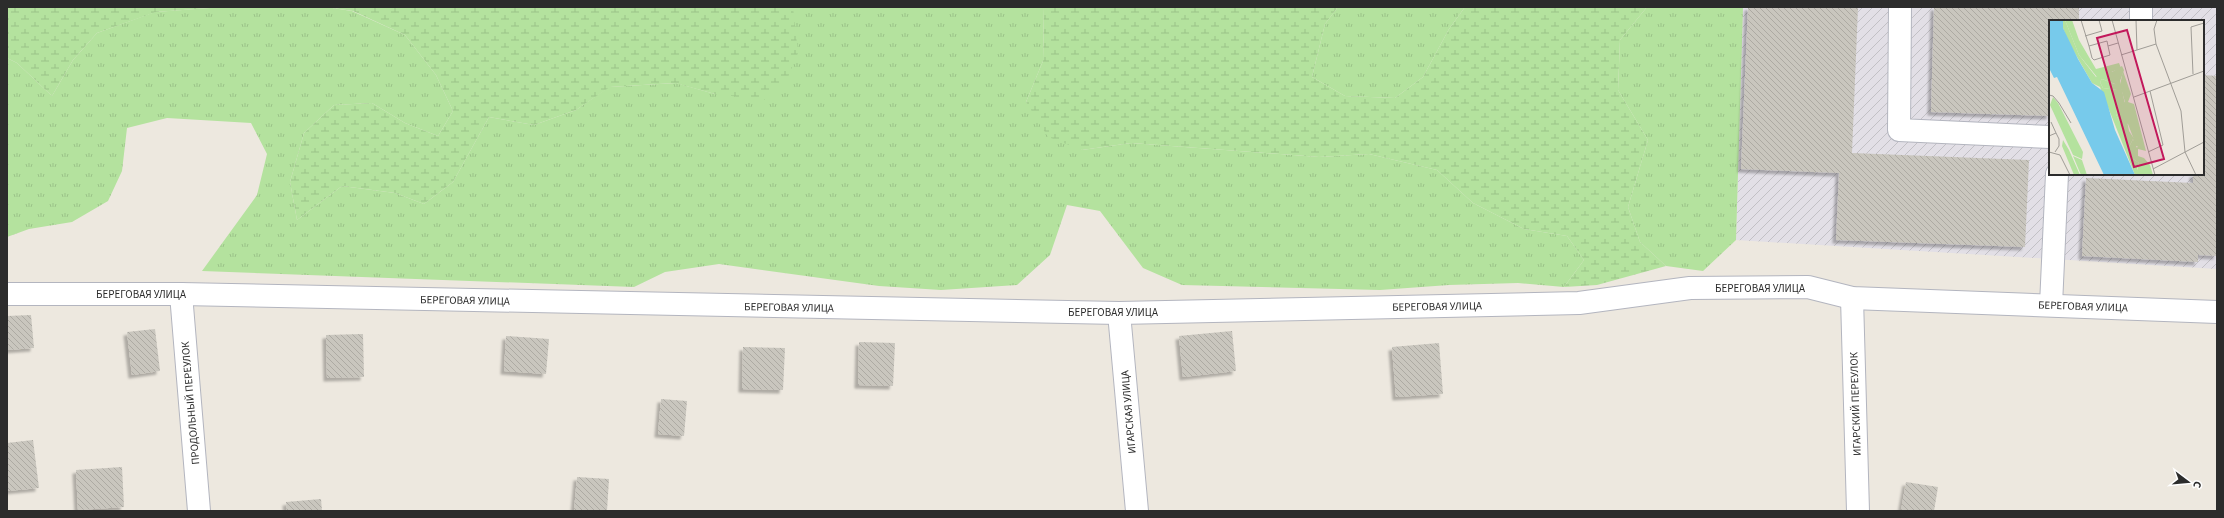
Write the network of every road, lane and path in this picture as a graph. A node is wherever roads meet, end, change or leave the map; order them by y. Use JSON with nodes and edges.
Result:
{"nodes":[{"id":1,"x":1900,"y":7,"type":"edge"},
{"id":2,"x":2141,"y":7,"type":"edge"},
{"id":3,"x":2141,"y":20,"type":"edge"},
{"id":4,"x":2049,"y":137,"type":"edge"},
{"id":5,"x":2057,"y":175,"type":"edge"},
{"id":6,"x":7,"y":294,"type":"edge"},
{"id":7,"x":181,"y":294,"type":"junction"},
{"id":8,"x":1852,"y":298,"type":"junction"},
{"id":9,"x":2051,"y":305,"type":"junction"},
{"id":10,"x":2217,"y":312,"type":"edge"},
{"id":11,"x":1119,"y":313,"type":"junction"},
{"id":12,"x":199,"y":511,"type":"edge"},
{"id":13,"x":1137,"y":511,"type":"edge"},
{"id":14,"x":1858,"y":511,"type":"edge"}],
"edges":[{"from":1,"to":4,"type":"street"},
{"from":2,"to":3,"type":"street"},
{"from":5,"to":9,"type":"street"},
{"from":6,"to":7,"type":"street","name":"БЕРЕГОВАЯ УЛИЦА"},
{"from":7,"to":11,"type":"street","name":"БЕРЕГОВАЯ УЛИЦА"},
{"from":7,"to":12,"type":"street","name":"ПРОДОЛЬНЫЙ ПЕРЕУЛОК"},
{"from":8,"to":9,"type":"street","name":"БЕРЕГОВАЯ УЛИЦА"},
{"from":8,"to":11,"type":"street","name":"БЕРЕГОВАЯ УЛИЦА"},
{"from":8,"to":14,"type":"street","name":"ИГАРСКИЙ ПЕРЕУЛОК"},
{"from":9,"to":10,"type":"street","name":"БЕРЕГОВАЯ УЛИЦА"},
{"from":11,"to":13,"type":"street","name":"ИГАРСКАЯ УЛИЦА"}]}
